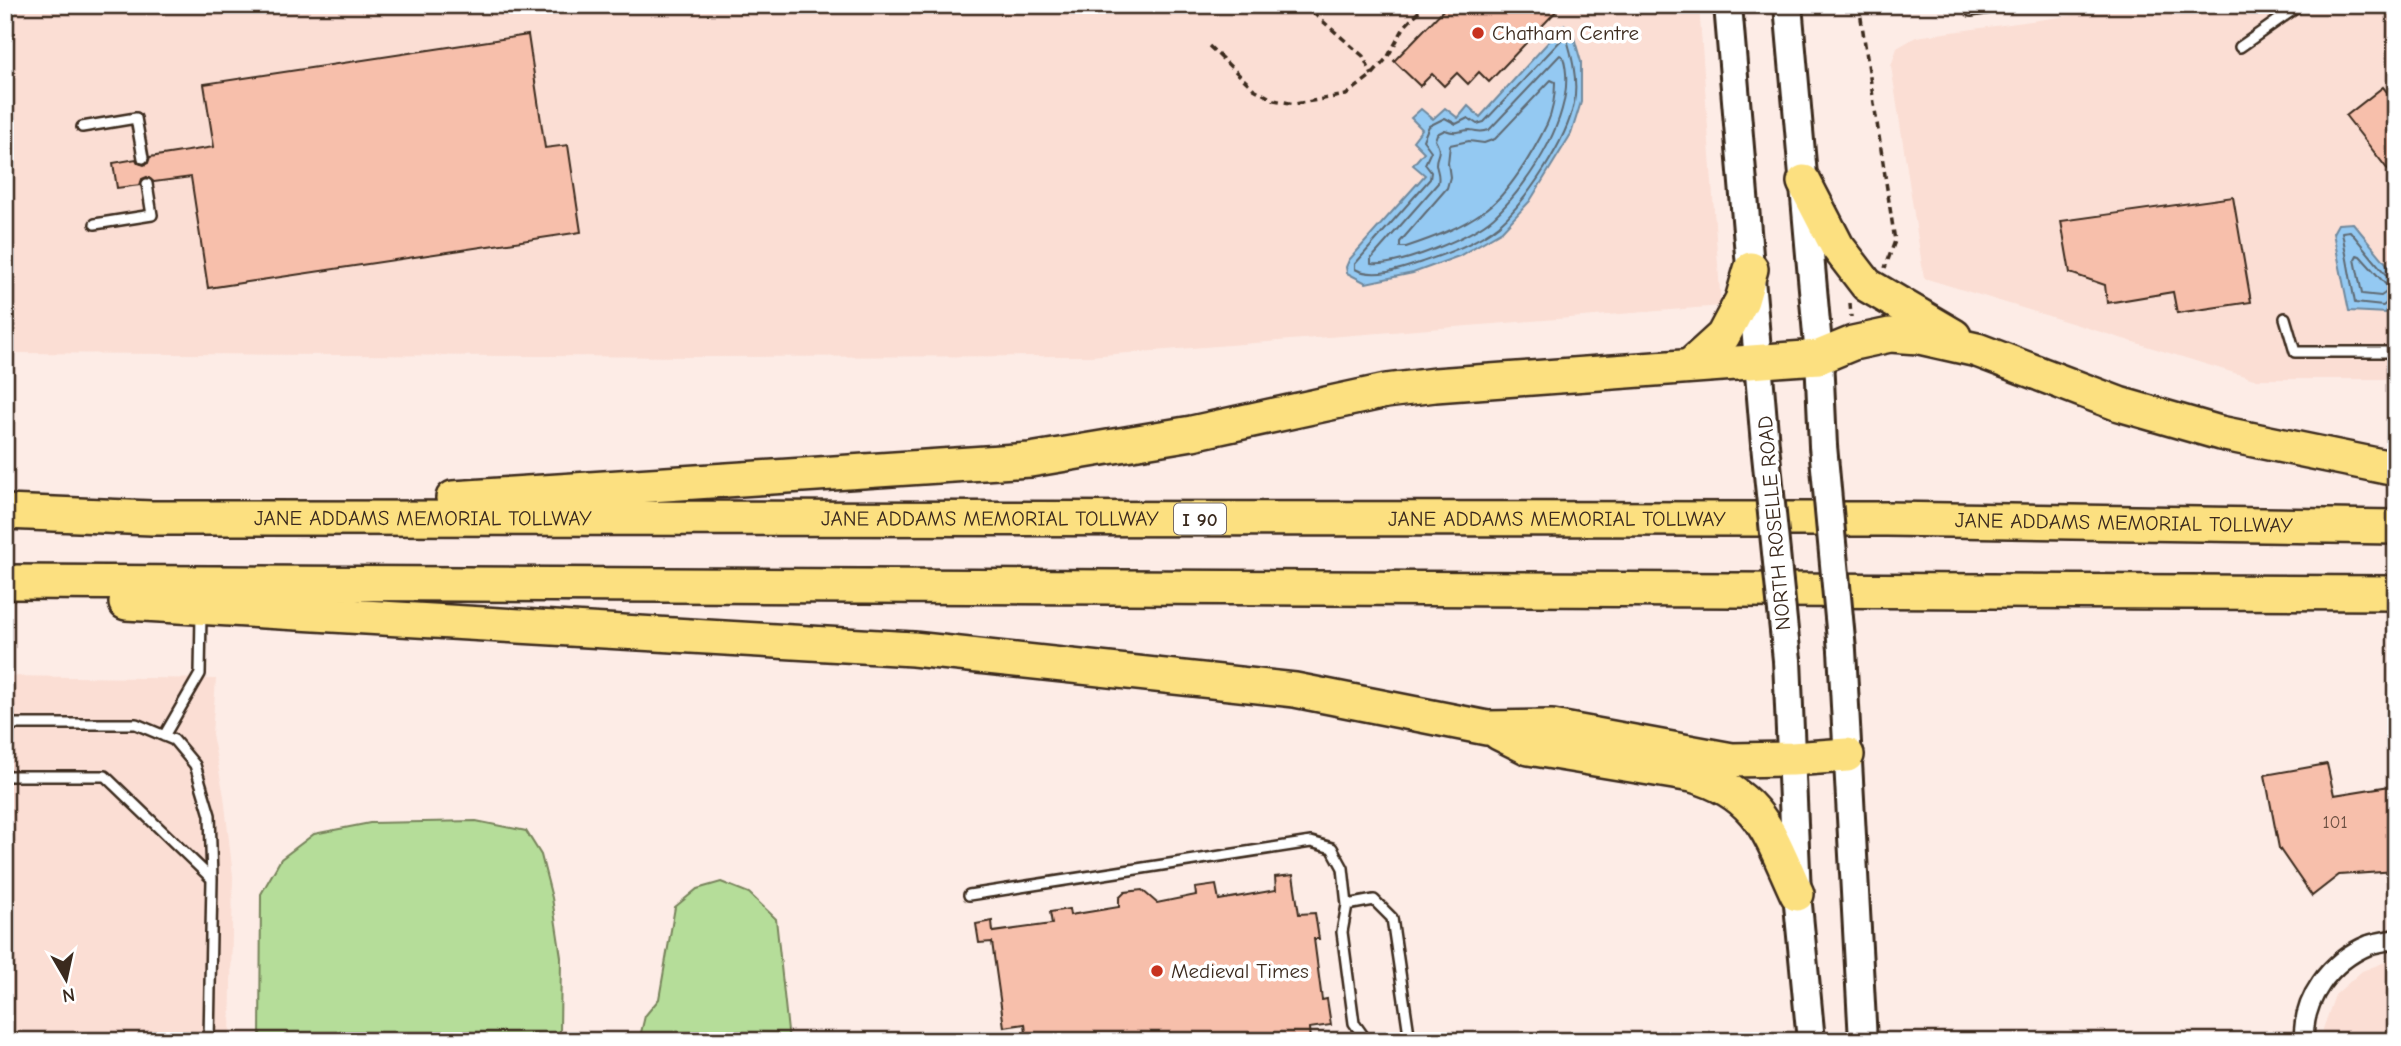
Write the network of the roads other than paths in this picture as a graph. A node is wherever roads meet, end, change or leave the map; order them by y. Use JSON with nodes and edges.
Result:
{"nodes":[{"id":1,"x":1728,"y":5,"type":"edge"},
{"id":2,"x":1788,"y":5,"type":"edge"},
{"id":3,"x":2008,"y":5,"type":"edge"},
{"id":4,"x":2300,"y":5,"type":"edge"},
{"id":5,"x":1971,"y":11,"type":"dead end"},
{"id":6,"x":2240,"y":47,"type":"dead end"},
{"id":7,"x":82,"y":127,"type":"dead end"},
{"id":8,"x":143,"y":158,"type":"dead end"},
{"id":9,"x":1804,"y":182,"type":"junction"},
{"id":10,"x":146,"y":184,"type":"dead end"},
{"id":11,"x":95,"y":224,"type":"dead end"},
{"id":12,"x":1751,"y":270,"type":"junction"},
{"id":13,"x":2285,"y":318,"type":"dead end"},
{"id":14,"x":1977,"y":350,"type":"junction"},
{"id":15,"x":2396,"y":352,"type":"edge"},
{"id":16,"x":1819,"y":356,"type":"junction"},
{"id":17,"x":1759,"y":361,"type":"junction"},
{"id":18,"x":1690,"y":366,"type":"junction"},
{"id":19,"x":2396,"y":469,"type":"edge"},
{"id":20,"x":5,"y":512,"type":"edge"},
{"id":21,"x":152,"y":518,"type":"junction"},
{"id":22,"x":2396,"y":527,"type":"edge"},
{"id":23,"x":5,"y":582,"type":"edge"},
{"id":24,"x":2396,"y":593,"type":"edge"},
{"id":25,"x":5,"y":596,"type":"edge"},
{"id":26,"x":201,"y":608,"type":"junction"},
{"id":27,"x":5,"y":724,"type":"edge"},
{"id":28,"x":1488,"y":728,"type":"junction"},
{"id":29,"x":164,"y":736,"type":"junction"},
{"id":30,"x":1847,"y":755,"type":"junction"},
{"id":31,"x":1792,"y":760,"type":"junction"},
{"id":32,"x":5,"y":776,"type":"edge"},
{"id":33,"x":212,"y":879,"type":"junction"},
{"id":34,"x":1797,"y":894,"type":"junction"},
{"id":35,"x":969,"y":895,"type":"dead end"},
{"id":36,"x":1348,"y":905,"type":"junction"},
{"id":37,"x":2396,"y":939,"type":"edge"},
{"id":38,"x":209,"y":1041,"type":"edge"},
{"id":39,"x":1367,"y":1041,"type":"edge"},
{"id":40,"x":1410,"y":1041,"type":"edge"},
{"id":41,"x":1811,"y":1041,"type":"edge"},
{"id":42,"x":1863,"y":1041,"type":"edge"},
{"id":43,"x":2304,"y":1041,"type":"edge"}],
"edges":[{"from":1,"to":12,"type":"main road","name":"NORTH ROSELLE ROAD"},
{"from":2,"to":9,"type":"main road"},
{"from":3,"to":5,"type":"lane"},
{"from":4,"to":6,"type":"lane"},
{"from":7,"to":8,"type":"lane"},
{"from":9,"to":14,"type":"highway"},
{"from":9,"to":16,"type":"main road"},
{"from":10,"to":11,"type":"lane"},
{"from":12,"to":17,"type":"main road","name":"NORTH ROSELLE ROAD"},
{"from":12,"to":18,"type":"highway"},
{"from":13,"to":15,"type":"lane"},
{"from":14,"to":16,"type":"highway"},
{"from":14,"to":19,"type":"highway"},
{"from":16,"to":17,"type":"highway"},
{"from":16,"to":30,"type":"main road","bridge":true},
{"from":17,"to":18,"type":"highway"},
{"from":17,"to":31,"type":"main road","name":"NORTH ROSELLE ROAD","bridge":true},
{"from":18,"to":21,"type":"highway"},
{"from":20,"to":21,"type":"highway","name":"JANE ADDAMS MEMORIAL TOLLWAY","number":"I 90"},
{"from":21,"to":22,"type":"highway","name":"JANE ADDAMS MEMORIAL TOLLWAY","number":"I 90"},
{"from":23,"to":24,"type":"highway"},
{"from":25,"to":26,"type":"highway"},
{"from":26,"to":28,"type":"highway"},
{"from":26,"to":29,"type":"lane"},
{"from":27,"to":29,"type":"lane"},
{"from":28,"to":31,"type":"highway"},
{"from":28,"to":34,"type":"highway"},
{"from":29,"to":33,"type":"lane"},
{"from":30,"to":31,"type":"highway"},
{"from":30,"to":42,"type":"main road"},
{"from":31,"to":34,"type":"main road","name":"NORTH ROSELLE ROAD"},
{"from":32,"to":33,"type":"lane"},
{"from":33,"to":38,"type":"lane"},
{"from":34,"to":41,"type":"main road","name":"NORTH ROSELLE ROAD"},
{"from":35,"to":36,"type":"lane"},
{"from":36,"to":39,"type":"lane"},
{"from":36,"to":40,"type":"lane"},
{"from":37,"to":43,"type":"street"}]}
